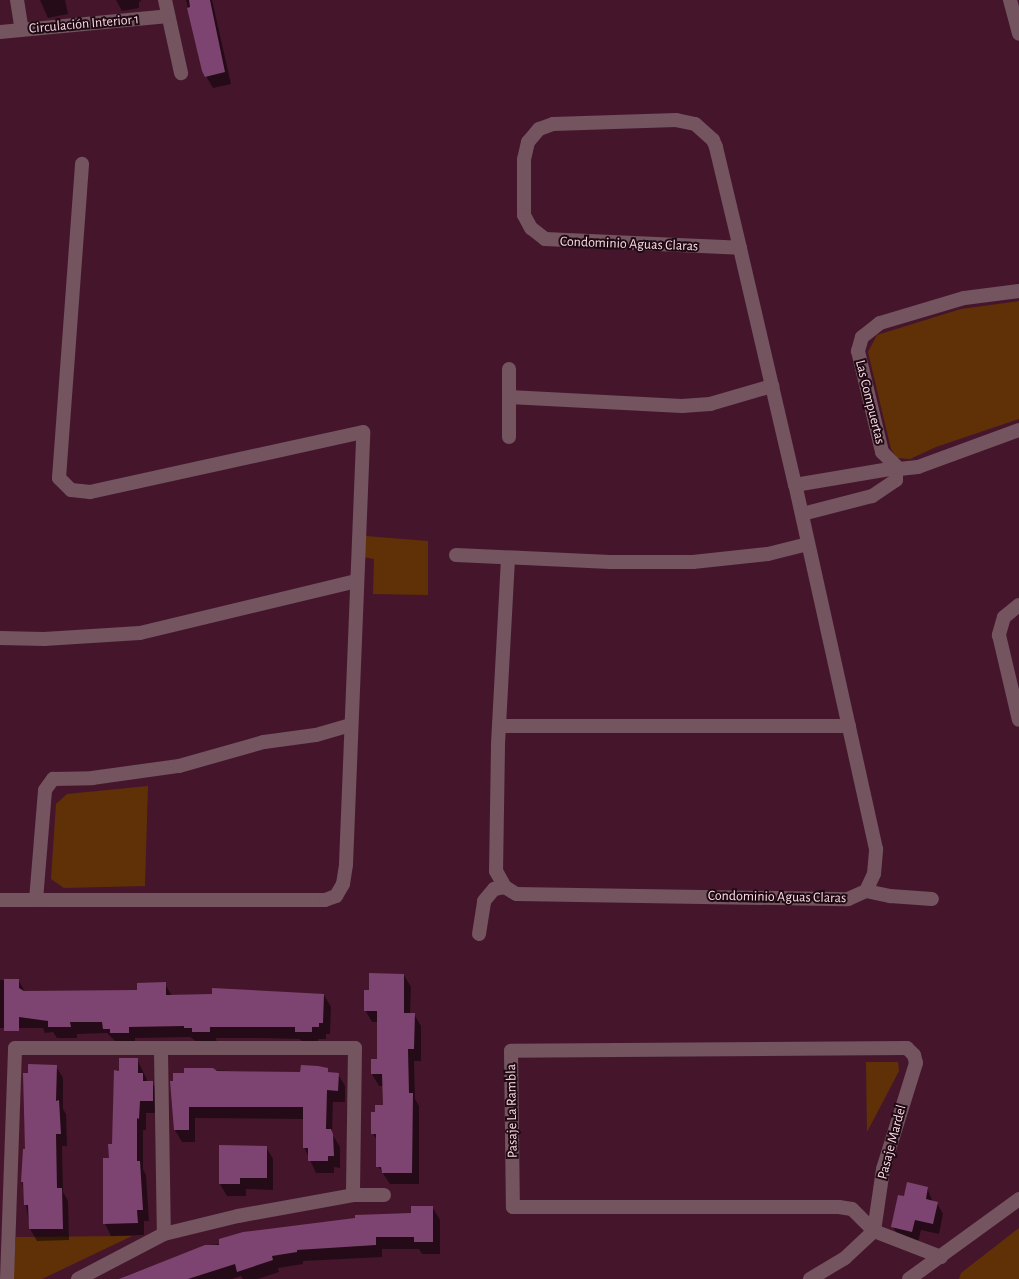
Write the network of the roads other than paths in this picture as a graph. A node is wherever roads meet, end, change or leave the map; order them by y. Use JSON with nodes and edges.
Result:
{"nodes":[{"id":1,"x":17,"y":0,"type":"edge"},
{"id":2,"x":165,"y":0,"type":"edge"},
{"id":3,"x":1010,"y":0,"type":"edge"},
{"id":4,"x":168,"y":16,"type":"junction"},
{"id":5,"x":22,"y":30,"type":"junction"},
{"id":6,"x":0,"y":32,"type":"edge"},
{"id":7,"x":1019,"y":34,"type":"edge"},
{"id":8,"x":181,"y":73,"type":"dead end"},
{"id":9,"x":82,"y":164,"type":"dead end"},
{"id":10,"x":740,"y":248,"type":"junction"},
{"id":11,"x":1019,"y":291,"type":"edge"},
{"id":12,"x":509,"y":369,"type":"dead end"},
{"id":13,"x":772,"y":386,"type":"junction"},
{"id":14,"x":509,"y":397,"type":"junction"},
{"id":15,"x":1019,"y":430,"type":"edge"},
{"id":16,"x":509,"y":437,"type":"dead end"},
{"id":17,"x":896,"y":468,"type":"junction"},
{"id":18,"x":795,"y":485,"type":"junction"},
{"id":19,"x":802,"y":514,"type":"junction"},
{"id":20,"x":808,"y":544,"type":"junction"},
{"id":21,"x":456,"y":555,"type":"dead end"},
{"id":22,"x":508,"y":559,"type":"junction"},
{"id":23,"x":356,"y":581,"type":"junction"},
{"id":24,"x":1019,"y":606,"type":"edge"},
{"id":25,"x":0,"y":638,"type":"edge"},
{"id":26,"x":1019,"y":720,"type":"edge"},
{"id":27,"x":351,"y":725,"type":"junction"},
{"id":28,"x":499,"y":726,"type":"junction"},
{"id":29,"x":849,"y":726,"type":"junction"},
{"id":30,"x":505,"y":887,"type":"junction"},
{"id":31,"x":866,"y":891,"type":"junction"},
{"id":32,"x":932,"y":899,"type":"dead end"},
{"id":33,"x":0,"y":900,"type":"edge"},
{"id":34,"x":36,"y":900,"type":"junction"},
{"id":35,"x":479,"y":934,"type":"dead end"},
{"id":36,"x":161,"y":1051,"type":"junction"},
{"id":37,"x":914,"y":1054,"type":"joint"},
{"id":38,"x":353,"y":1195,"type":"junction"},
{"id":39,"x":384,"y":1195,"type":"dead end"},
{"id":40,"x":1019,"y":1199,"type":"edge"},
{"id":41,"x":874,"y":1231,"type":"junction"},
{"id":42,"x":164,"y":1234,"type":"junction"},
{"id":43,"x":941,"y":1257,"type":"junction"},
{"id":44,"x":94,"y":1276,"type":"edge"},
{"id":45,"x":7,"y":1279,"type":"edge"},
{"id":46,"x":78,"y":1279,"type":"edge"},
{"id":47,"x":810,"y":1279,"type":"edge"},
{"id":48,"x":909,"y":1279,"type":"edge"}],
"edges":[{"from":1,"to":5,"type":"street"},
{"from":2,"to":4,"type":"street"},
{"from":3,"to":7,"type":"street"},
{"from":4,"to":5,"type":"street","name":"Circulación Interior 1"},
{"from":4,"to":8,"type":"street"},
{"from":5,"to":6,"type":"street","name":"Circulación Interior 1"},
{"from":9,"to":23,"type":"street"},
{"from":10,"to":10,"type":"street","name":"Condominio Aguas Claras"},
{"from":10,"to":13,"type":"street","name":"Condominio Aguas Claras"},
{"from":11,"to":17,"type":"street","name":"Las Compuertas"},
{"from":12,"to":14,"type":"street"},
{"from":13,"to":14,"type":"street"},
{"from":13,"to":18,"type":"street","name":"Condominio Aguas Claras"},
{"from":14,"to":16,"type":"street"},
{"from":15,"to":17,"type":"street"},
{"from":17,"to":18,"type":"street"},
{"from":17,"to":19,"type":"street"},
{"from":18,"to":19,"type":"street","name":"Condominio Aguas Claras"},
{"from":19,"to":20,"type":"street","name":"Condominio Aguas Claras"},
{"from":20,"to":22,"type":"street"},
{"from":20,"to":29,"type":"street","name":"Condominio Aguas Claras"},
{"from":21,"to":22,"type":"street"},
{"from":22,"to":28,"type":"street"},
{"from":23,"to":25,"type":"street"},
{"from":23,"to":27,"type":"street"},
{"from":24,"to":26,"type":"street"},
{"from":27,"to":34,"type":"street"},
{"from":27,"to":34,"type":"street"},
{"from":28,"to":29,"type":"street"},
{"from":28,"to":30,"type":"street"},
{"from":29,"to":31,"type":"street","name":"Condominio Aguas Claras"},
{"from":30,"to":31,"type":"street","name":"Condominio Aguas Claras"},
{"from":30,"to":35,"type":"street"},
{"from":31,"to":32,"type":"street"},
{"from":33,"to":34,"type":"street"},
{"from":36,"to":38,"type":"street"},
{"from":36,"to":42,"type":"street"},
{"from":36,"to":45,"type":"street"},
{"from":37,"to":41,"type":"street","name":"Pasaje Mardel"},
{"from":37,"to":41,"type":"street","name":"Pasaje La Rambla"},
{"from":38,"to":39,"type":"street"},
{"from":38,"to":42,"type":"street"},
{"from":40,"to":43,"type":"street"},
{"from":41,"to":43,"type":"street"},
{"from":41,"to":47,"type":"street"},
{"from":42,"to":44,"type":"street"},
{"from":43,"to":48,"type":"street"},
{"from":44,"to":46,"type":"street"}]}
